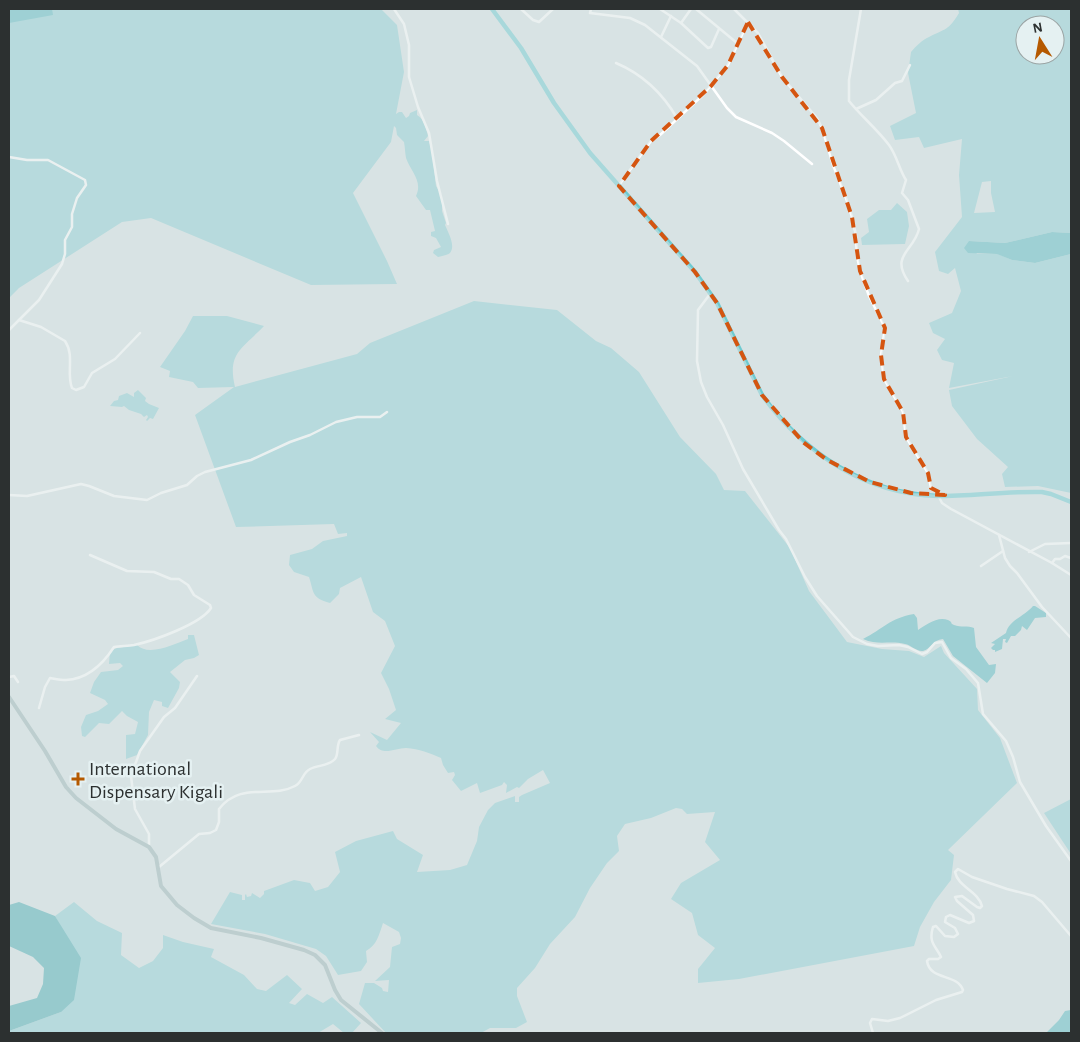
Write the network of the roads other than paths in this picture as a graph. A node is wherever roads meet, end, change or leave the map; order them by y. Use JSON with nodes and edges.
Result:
{"nodes":[{"id":1,"x":394,"y":9,"type":"edge"},
{"id":2,"x":492,"y":9,"type":"edge"},
{"id":3,"x":522,"y":9,"type":"edge"},
{"id":4,"x":552,"y":9,"type":"edge"},
{"id":5,"x":591,"y":9,"type":"edge"},
{"id":6,"x":660,"y":9,"type":"edge"},
{"id":7,"x":691,"y":9,"type":"edge"},
{"id":8,"x":696,"y":9,"type":"edge"},
{"id":9,"x":734,"y":9,"type":"edge"},
{"id":10,"x":861,"y":9,"type":"edge"},
{"id":11,"x":671,"y":16,"type":"junction"},
{"id":12,"x":748,"y":22,"type":"junction"},
{"id":13,"x":681,"y":23,"type":"junction"},
{"id":14,"x":719,"y":29,"type":"junction"},
{"id":15,"x":661,"y":37,"type":"junction"},
{"id":16,"x":737,"y":43,"type":"junction"},
{"id":17,"x":616,"y":63,"type":"dead end"},
{"id":18,"x":910,"y":65,"type":"dead end"},
{"id":19,"x":711,"y":86,"type":"junction"},
{"id":20,"x":856,"y":109,"type":"junction"},
{"id":21,"x":677,"y":118,"type":"junction"},
{"id":22,"x":9,"y":156,"type":"edge"},
{"id":23,"x":812,"y":164,"type":"dead end"},
{"id":24,"x":619,"y":186,"type":"junction"},
{"id":25,"x":448,"y":224,"type":"dead end"},
{"id":26,"x":908,"y":281,"type":"dead end"},
{"id":27,"x":710,"y":294,"type":"junction"},
{"id":28,"x":19,"y":320,"type":"junction"},
{"id":29,"x":9,"y":330,"type":"edge"},
{"id":30,"x":140,"y":333,"type":"dead end"},
{"id":31,"x":387,"y":412,"type":"dead end"},
{"id":32,"x":9,"y":495,"type":"edge"},
{"id":33,"x":945,"y":495,"type":"junction"},
{"id":34,"x":938,"y":496,"type":"junction"},
{"id":35,"x":1071,"y":502,"type":"edge"},
{"id":36,"x":999,"y":535,"type":"junction"},
{"id":37,"x":1071,"y":543,"type":"edge"},
{"id":38,"x":1003,"y":551,"type":"junction"},
{"id":39,"x":1029,"y":552,"type":"junction"},
{"id":40,"x":90,"y":555,"type":"dead end"},
{"id":41,"x":1071,"y":558,"type":"edge"},
{"id":42,"x":1052,"y":563,"type":"junction"},
{"id":43,"x":981,"y":566,"type":"dead end"},
{"id":44,"x":1071,"y":575,"type":"edge"},
{"id":45,"x":1071,"y":638,"type":"edge"},
{"id":46,"x":197,"y":676,"type":"dead end"},
{"id":47,"x":9,"y":677,"type":"edge"},
{"id":48,"x":18,"y":682,"type":"dead end"},
{"id":49,"x":9,"y":697,"type":"edge"},
{"id":50,"x":39,"y":708,"type":"dead end"},
{"id":51,"x":358,"y":735,"type":"dead end"},
{"id":52,"x":149,"y":847,"type":"junction"},
{"id":53,"x":1071,"y":861,"type":"edge"},
{"id":54,"x":159,"y":868,"type":"junction"},
{"id":55,"x":1071,"y":936,"type":"edge"},
{"id":56,"x":382,"y":1033,"type":"edge"},
{"id":57,"x":873,"y":1033,"type":"edge"}],
"edges":[{"from":1,"to":25,"type":"street"},
{"from":2,"to":24,"type":"highway"},
{"from":3,"to":4,"type":"street"},
{"from":5,"to":15,"type":"street"},
{"from":6,"to":11,"type":"street"},
{"from":7,"to":13,"type":"street"},
{"from":8,"to":14,"type":"street"},
{"from":9,"to":12,"type":"street"},
{"from":10,"to":20,"type":"street"},
{"from":11,"to":13,"type":"street"},
{"from":11,"to":15,"type":"street"},
{"from":12,"to":16,"type":"street"},
{"from":12,"to":33,"type":"street"},
{"from":13,"to":14,"type":"street"},
{"from":14,"to":16,"type":"street"},
{"from":15,"to":19,"type":"street"},
{"from":16,"to":19,"type":"street"},
{"from":17,"to":21,"type":"street"},
{"from":18,"to":20,"type":"street"},
{"from":19,"to":21,"type":"street"},
{"from":19,"to":23,"type":"street"},
{"from":20,"to":26,"type":"street"},
{"from":21,"to":24,"type":"street"},
{"from":22,"to":28,"type":"street"},
{"from":24,"to":27,"type":"highway"},
{"from":27,"to":34,"type":"highway"},
{"from":27,"to":53,"type":"street"},
{"from":28,"to":29,"type":"street"},
{"from":28,"to":30,"type":"street"},
{"from":31,"to":32,"type":"street"},
{"from":33,"to":34,"type":"highway"},
{"from":33,"to":35,"type":"highway"},
{"from":34,"to":36,"type":"street"},
{"from":36,"to":38,"type":"street"},
{"from":36,"to":39,"type":"street"},
{"from":37,"to":39,"type":"street"},
{"from":38,"to":43,"type":"street"},
{"from":38,"to":45,"type":"street"},
{"from":39,"to":42,"type":"street"},
{"from":40,"to":50,"type":"street"},
{"from":41,"to":42,"type":"street"},
{"from":42,"to":44,"type":"street"},
{"from":46,"to":52,"type":"street"},
{"from":47,"to":48,"type":"street"},
{"from":49,"to":52,"type":"main road"},
{"from":51,"to":54,"type":"street"},
{"from":52,"to":54,"type":"main road"},
{"from":54,"to":56,"type":"main road"},
{"from":55,"to":57,"type":"street"}]}
